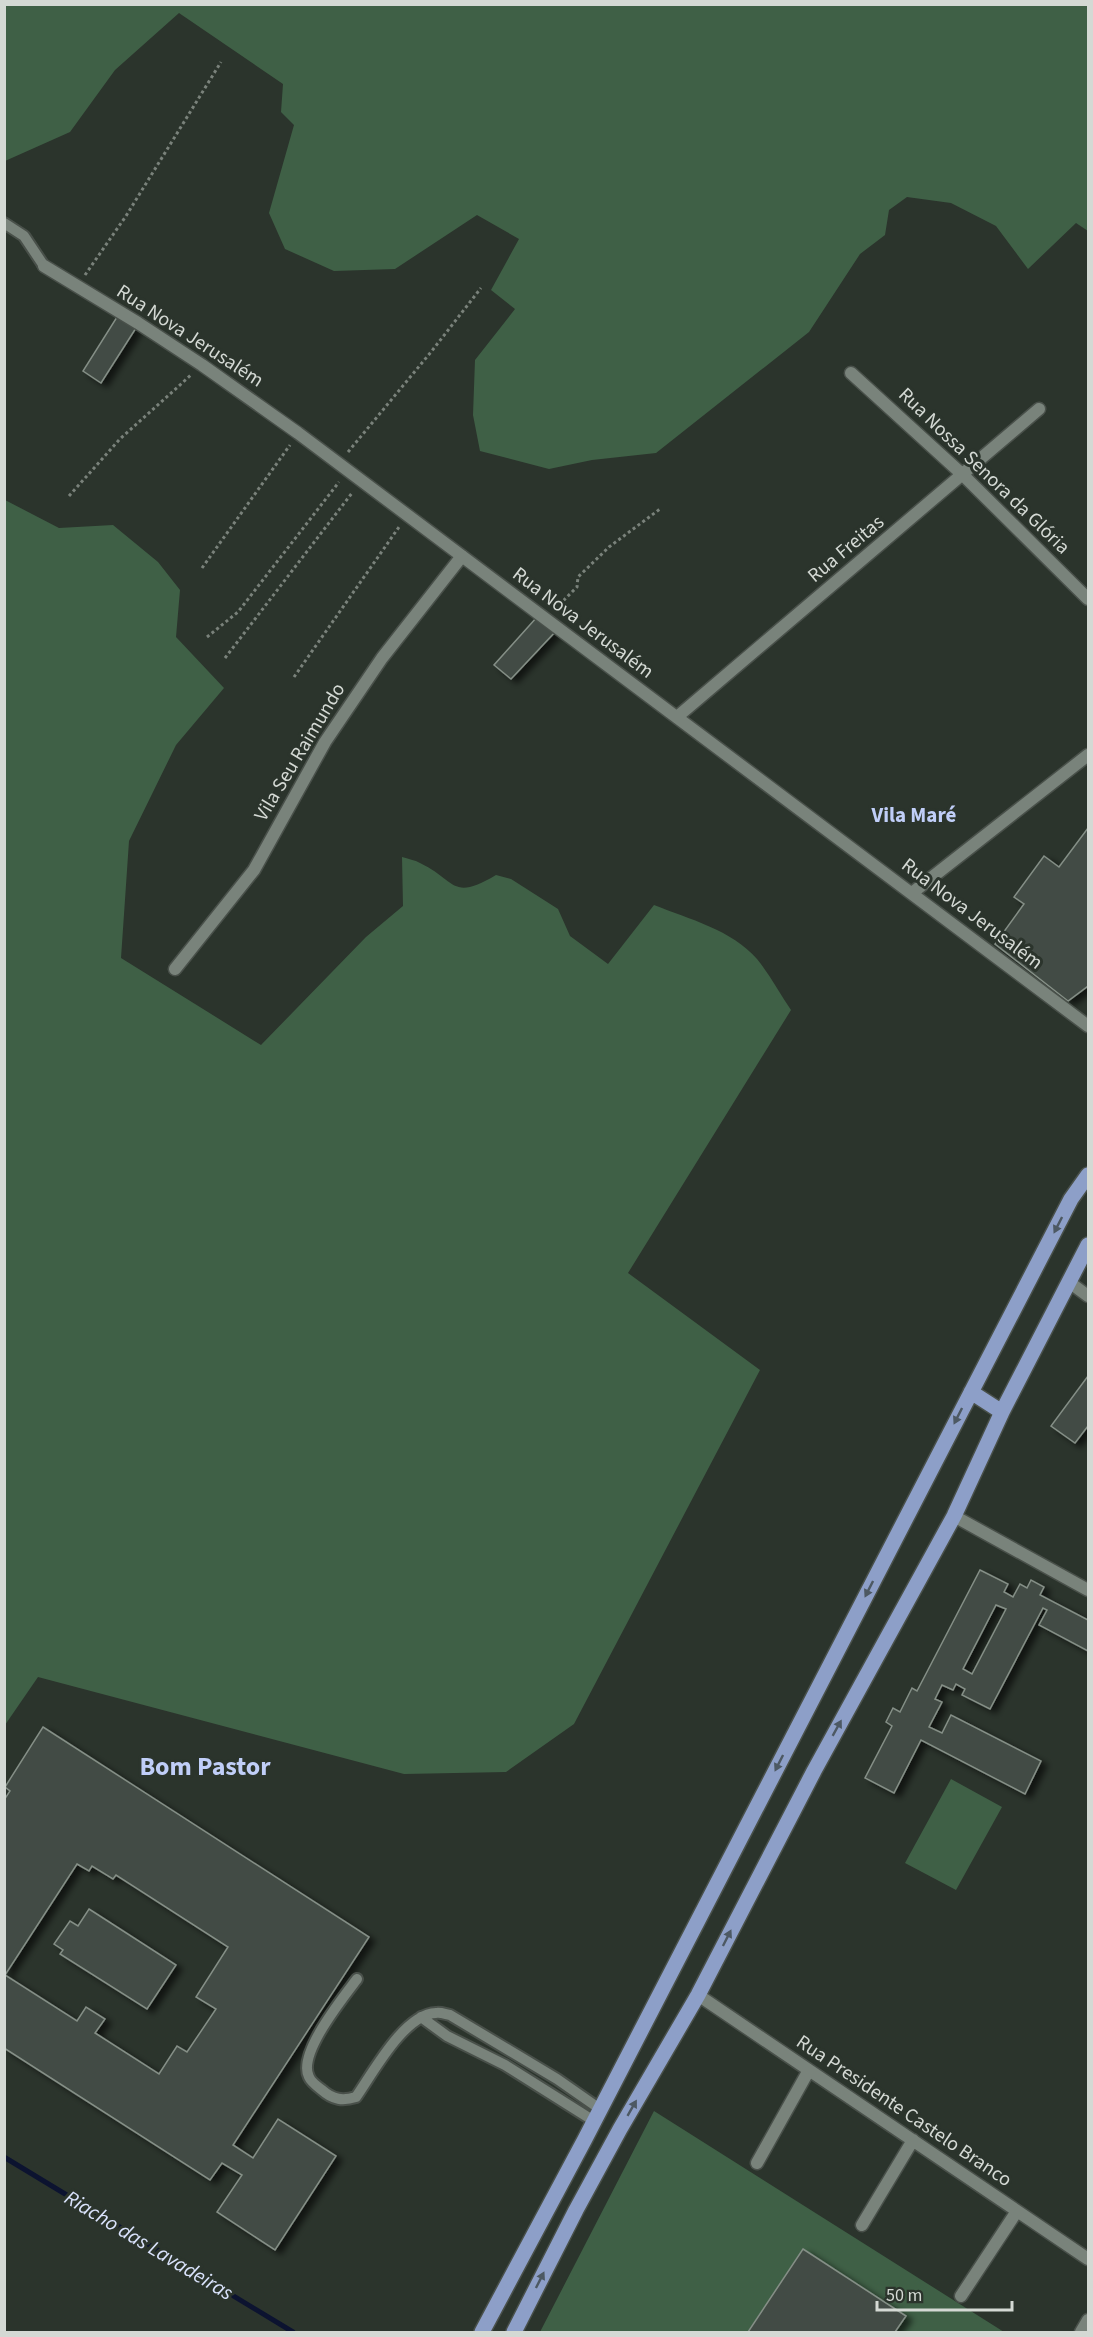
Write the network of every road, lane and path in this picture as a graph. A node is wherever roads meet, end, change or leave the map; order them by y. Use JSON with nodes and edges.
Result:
{"nodes":[{"id":1,"x":221,"y":62,"type":"dead end"},
{"id":2,"x":4,"y":223,"type":"edge"},
{"id":3,"x":44,"y":266,"type":"joint"},
{"id":4,"x":77,"y":287,"type":"junction"},
{"id":5,"x":481,"y":288,"type":"dead end"},
{"id":6,"x":202,"y":365,"type":"junction"},
{"id":7,"x":851,"y":373,"type":"dead end"},
{"id":8,"x":1039,"y":409,"type":"dead end"},
{"id":9,"x":298,"y":433,"type":"junction"},
{"id":10,"x":343,"y":467,"type":"junction"},
{"id":11,"x":963,"y":475,"type":"junction"},
{"id":12,"x":361,"y":481,"type":"junction"},
{"id":13,"x":69,"y":496,"type":"dead end"},
{"id":14,"x":660,"y":509,"type":"dead end"},
{"id":15,"x":407,"y":516,"type":"junction"},
{"id":16,"x":462,"y":556,"type":"junction"},
{"id":17,"x":202,"y":568,"type":"dead end"},
{"id":18,"x":1089,"y":599,"type":"edge"},
{"id":19,"x":545,"y":619,"type":"junction"},
{"id":20,"x":207,"y":637,"type":"dead end"},
{"id":21,"x":225,"y":658,"type":"dead end"},
{"id":22,"x":294,"y":677,"type":"dead end"},
{"id":23,"x":677,"y":717,"type":"junction"},
{"id":24,"x":1089,"y":755,"type":"edge"},
{"id":25,"x":912,"y":893,"type":"junction"},
{"id":26,"x":175,"y":969,"type":"dead end"},
{"id":27,"x":1089,"y":1026,"type":"edge"},
{"id":28,"x":1089,"y":1175,"type":"edge"},
{"id":29,"x":1089,"y":1245,"type":"edge"},
{"id":30,"x":1069,"y":1282,"type":"junction"},
{"id":31,"x":1089,"y":1296,"type":"edge"},
{"id":32,"x":971,"y":1392,"type":"junction"},
{"id":33,"x":1002,"y":1412,"type":"junction"},
{"id":34,"x":954,"y":1516,"type":"junction"},
{"id":35,"x":1089,"y":1590,"type":"edge"},
{"id":36,"x":357,"y":1979,"type":"dead end"},
{"id":37,"x":698,"y":1995,"type":"junction"},
{"id":38,"x":421,"y":2017,"type":"junction"},
{"id":39,"x":809,"y":2070,"type":"junction"},
{"id":40,"x":597,"y":2115,"type":"junction"},
{"id":41,"x":913,"y":2140,"type":"junction"},
{"id":42,"x":757,"y":2163,"type":"dead end"},
{"id":43,"x":1017,"y":2211,"type":"junction"},
{"id":44,"x":862,"y":2225,"type":"dead end"},
{"id":45,"x":1089,"y":2259,"type":"edge"},
{"id":46,"x":961,"y":2296,"type":"dead end"},
{"id":47,"x":1089,"y":2320,"type":"edge"},
{"id":48,"x":482,"y":2332,"type":"edge"},
{"id":49,"x":514,"y":2332,"type":"edge"},
{"id":50,"x":1081,"y":2332,"type":"edge"}],
"edges":[{"from":1,"to":4,"type":"path"},
{"from":2,"to":3,"type":"lane"},
{"from":3,"to":4,"type":"street","name":"Rua Nova Jerusalém"},
{"from":4,"to":6,"type":"street","name":"Rua Nova Jerusalém"},
{"from":5,"to":10,"type":"path"},
{"from":6,"to":9,"type":"street","name":"Rua Nova Jerusalém"},
{"from":6,"to":13,"type":"path"},
{"from":7,"to":11,"type":"street","name":"Rua Nossa Senora da Glória"},
{"from":8,"to":11,"type":"street","name":"Rua Freitas"},
{"from":9,"to":10,"type":"street","name":"Rua Nova Jerusalém"},
{"from":9,"to":17,"type":"path"},
{"from":10,"to":12,"type":"street","name":"Rua Nova Jerusalém"},
{"from":10,"to":20,"type":"path"},
{"from":11,"to":18,"type":"street","name":"Rua Nossa Senora da Glória"},
{"from":11,"to":23,"type":"street","name":"Rua Freitas"},
{"from":12,"to":15,"type":"street","name":"Rua Nova Jerusalém"},
{"from":12,"to":21,"type":"path"},
{"from":14,"to":19,"type":"path"},
{"from":15,"to":16,"type":"street","name":"Rua Nova Jerusalém"},
{"from":15,"to":22,"type":"path"},
{"from":16,"to":19,"type":"street","name":"Rua Nova Jerusalém"},
{"from":16,"to":26,"type":"street","name":"Vila Seu Raimundo"},
{"from":19,"to":23,"type":"street","name":"Rua Nova Jerusalém"},
{"from":23,"to":25,"type":"street","name":"Rua Nova Jerusalém"},
{"from":24,"to":25,"type":"street"},
{"from":25,"to":27,"type":"street","name":"Rua Nova Jerusalém"},
{"from":28,"to":32,"type":"main road","one_way":true},
{"from":29,"to":30,"type":"main road"},
{"from":30,"to":31,"type":"street"},
{"from":30,"to":33,"type":"main road"},
{"from":32,"to":33,"type":"main road"},
{"from":32,"to":40,"type":"main road","one_way":true},
{"from":33,"to":34,"type":"main road"},
{"from":34,"to":35,"type":"street"},
{"from":37,"to":34,"type":"main road","one_way":true},
{"from":36,"to":38,"type":"lane"},
{"from":37,"to":39,"type":"street","name":"Rua Presidente Castelo Branco"},
{"from":49,"to":37,"type":"main road","one_way":true},
{"from":38,"to":40,"type":"lane"},
{"from":38,"to":40,"type":"lane"},
{"from":39,"to":41,"type":"street","name":"Rua Presidente Castelo Branco"},
{"from":39,"to":42,"type":"street"},
{"from":40,"to":48,"type":"main road"},
{"from":41,"to":43,"type":"street","name":"Rua Presidente Castelo Branco"},
{"from":41,"to":44,"type":"street"},
{"from":43,"to":45,"type":"street","name":"Rua Presidente Castelo Branco"},
{"from":43,"to":46,"type":"street"},
{"from":47,"to":50,"type":"street"}]}
